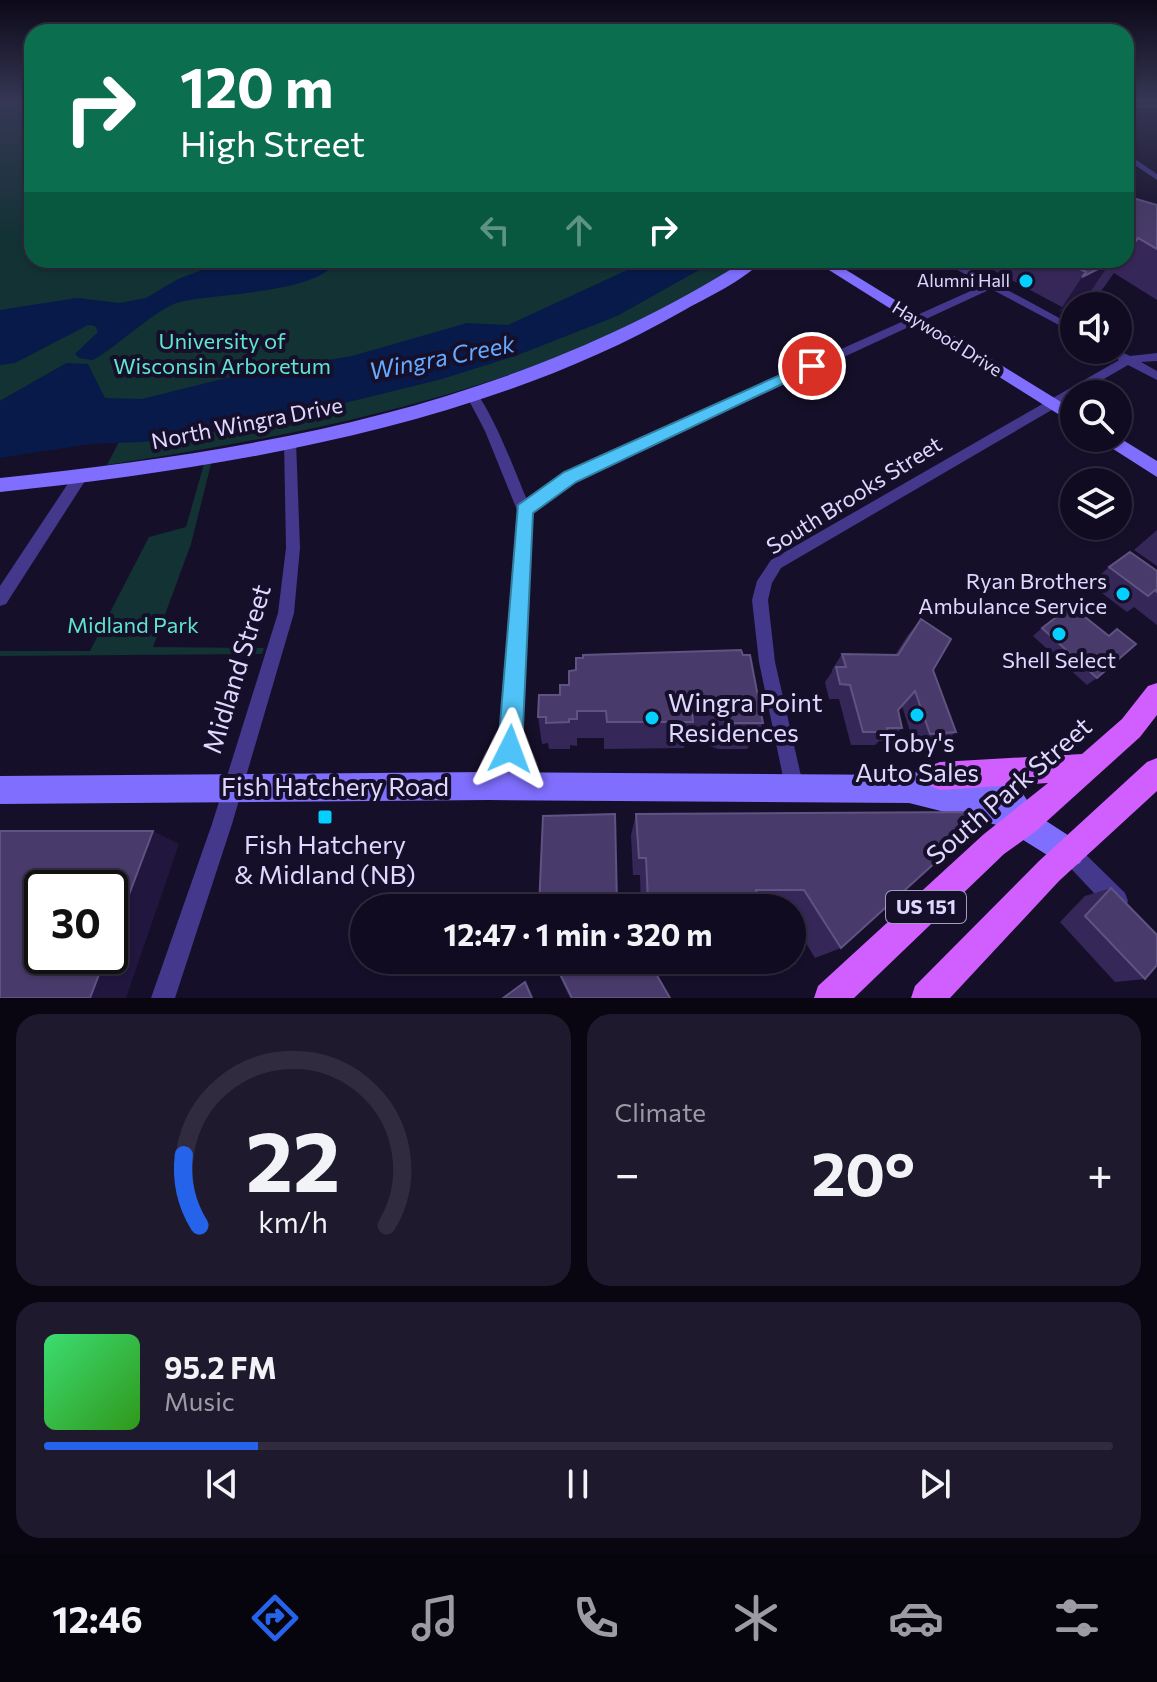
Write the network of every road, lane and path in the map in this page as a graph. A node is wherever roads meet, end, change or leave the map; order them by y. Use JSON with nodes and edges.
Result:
{"nodes":[{"id":1,"x":1134,"y":161,"type":"edge"},
{"id":2,"x":1157,"y":178,"type":"edge"},
{"id":3,"x":743,"y":268,"type":"edge"},
{"id":4,"x":833,"y":268,"type":"edge"},
{"id":5,"x":960,"y":268,"type":"edge"},
{"id":6,"x":992,"y":285,"type":"junction"},
{"id":7,"x":915,"y":319,"type":"junction"},
{"id":8,"x":1060,"y":322,"type":"edge"},
{"id":9,"x":1157,"y":357,"type":"edge"},
{"id":10,"x":1132,"y":360,"type":"edge"},
{"id":11,"x":1132,"y":362,"type":"edge"},
{"id":12,"x":1121,"y":364,"type":"edge"},
{"id":13,"x":1157,"y":376,"type":"edge"},
{"id":14,"x":471,"y":393,"type":"junction"},
{"id":15,"x":1051,"y":404,"type":"junction"},
{"id":16,"x":1060,"y":409,"type":"edge"},
{"id":17,"x":290,"y":441,"type":"junction"},
{"id":18,"x":1128,"y":452,"type":"edge"},
{"id":19,"x":1157,"y":470,"type":"edge"},
{"id":20,"x":80,"y":477,"type":"junction"},
{"id":21,"x":0,"y":485,"type":"edge"},
{"id":22,"x":524,"y":510,"type":"junction"},
{"id":23,"x":0,"y":599,"type":"edge"},
{"id":24,"x":1157,"y":695,"type":"edge"},
{"id":25,"x":1087,"y":767,"type":"junction"},
{"id":26,"x":1157,"y":772,"type":"edge"},
{"id":27,"x":940,"y":776,"type":"junction"},
{"id":28,"x":232,"y":788,"type":"junction"},
{"id":29,"x":513,"y":788,"type":"junction"},
{"id":30,"x":794,"y":789,"type":"junction"},
{"id":31,"x":910,"y":789,"type":"junction"},
{"id":32,"x":0,"y":790,"type":"edge"},
{"id":33,"x":1026,"y":821,"type":"junction"},
{"id":34,"x":1070,"y":853,"type":"junction"},
{"id":35,"x":1135,"y":919,"type":"edge"},
{"id":36,"x":840,"y":995,"type":"edge"},
{"id":37,"x":163,"y":998,"type":"edge"},
{"id":38,"x":927,"y":998,"type":"edge"}],
"edges":[{"from":1,"to":2,"type":"street"},
{"from":3,"to":14,"type":"street","name":"North Wingra Drive"},
{"from":4,"to":7,"type":"street","name":"Haywood Drive"},
{"from":5,"to":6,"type":"street"},
{"from":6,"to":7,"type":"street"},
{"from":6,"to":8,"type":"street"},
{"from":7,"to":15,"type":"street","name":"Haywood Drive"},
{"from":7,"to":22,"type":"street"},
{"from":9,"to":10,"type":"street","name":"South Brooks Street"},
{"from":11,"to":13,"type":"street"},
{"from":12,"to":15,"type":"street","name":"South Brooks Street"},
{"from":14,"to":17,"type":"street","name":"North Wingra Drive"},
{"from":14,"to":22,"type":"street"},
{"from":15,"to":16,"type":"street","name":"Haywood Drive"},
{"from":15,"to":30,"type":"street","name":"South Brooks Street"},
{"from":17,"to":20,"type":"street","name":"North Wingra Drive"},
{"from":17,"to":28,"type":"street","name":"Midland Street"},
{"from":18,"to":19,"type":"street"},
{"from":20,"to":21,"type":"street","name":"North Wingra Drive"},
{"from":20,"to":23,"type":"street"},
{"from":22,"to":29,"type":"street"},
{"from":24,"to":25,"type":"main road","name":"South Park Street","number":"US 151"},
{"from":25,"to":27,"type":"main road"},
{"from":25,"to":33,"type":"main road","name":"South Park Street","number":"US 151"},
{"from":26,"to":34,"type":"main road","number":"US 151"},
{"from":27,"to":31,"type":"street","name":"Fish Hatchery Road"},
{"from":27,"to":33,"type":"street","name":"Fish Hatchery Road"},
{"from":28,"to":29,"type":"street","name":"Fish Hatchery Road"},
{"from":28,"to":32,"type":"street","name":"Fish Hatchery Road"},
{"from":28,"to":37,"type":"street","name":"Midland Street"},
{"from":29,"to":30,"type":"street","name":"Fish Hatchery Road"},
{"from":30,"to":31,"type":"street","name":"Fish Hatchery Road"},
{"from":31,"to":33,"type":"street","name":"Fish Hatchery Road"},
{"from":33,"to":34,"type":"street","name":"Fish Hatchery Road"},
{"from":33,"to":36,"type":"main road","name":"South Park Street","number":"US 151"},
{"from":34,"to":35,"type":"street"},
{"from":34,"to":38,"type":"main road","number":"US 151"}]}
